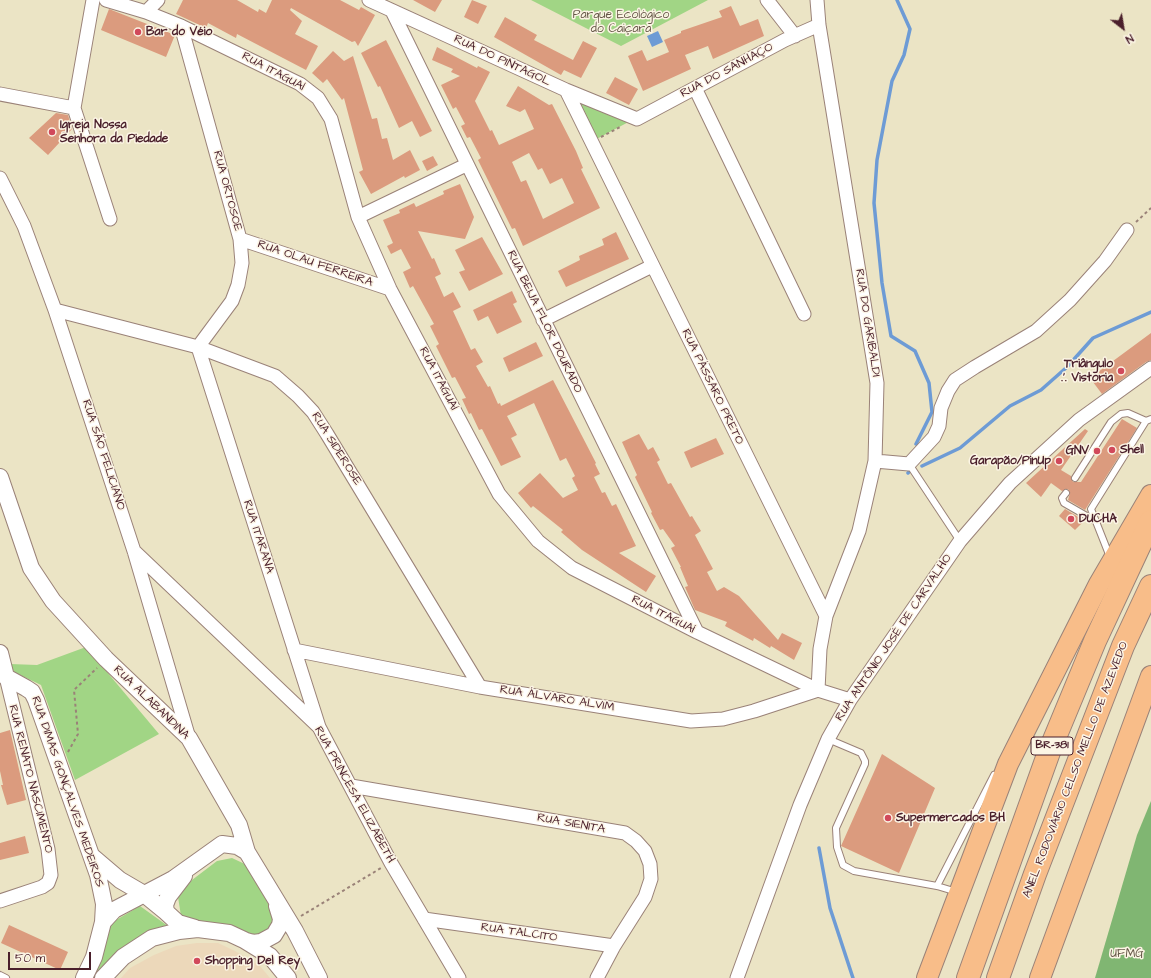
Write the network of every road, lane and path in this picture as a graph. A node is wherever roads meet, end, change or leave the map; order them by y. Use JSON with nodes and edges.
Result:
{"nodes":[{"id":1,"x":93,"y":0,"type":"edge"},
{"id":2,"x":106,"y":0,"type":"edge"},
{"id":3,"x":158,"y":0,"type":"edge"},
{"id":4,"x":369,"y":0,"type":"edge"},
{"id":5,"x":767,"y":0,"type":"edge"},
{"id":6,"x":817,"y":0,"type":"edge"},
{"id":7,"x":392,"y":11,"type":"junction"},
{"id":8,"x":146,"y":12,"type":"junction"},
{"id":9,"x":819,"y":25,"type":"junction"},
{"id":10,"x":181,"y":26,"type":"junction"},
{"id":11,"x":795,"y":36,"type":"junction"},
{"id":12,"x":695,"y":88,"type":"junction"},
{"id":13,"x":566,"y":90,"type":"junction"},
{"id":14,"x":0,"y":94,"type":"edge"},
{"id":15,"x":74,"y":108,"type":"junction"},
{"id":16,"x":637,"y":119,"type":"junction"},
{"id":17,"x":591,"y":142,"type":"junction"},
{"id":18,"x":466,"y":165,"type":"junction"},
{"id":19,"x":0,"y":178,"type":"edge"},
{"id":20,"x":1151,"y":208,"type":"edge"},
{"id":21,"x":358,"y":217,"type":"junction"},
{"id":22,"x":110,"y":219,"type":"dead end"},
{"id":23,"x":1127,"y":230,"type":"joint"},
{"id":24,"x":240,"y":239,"type":"junction"},
{"id":25,"x":652,"y":266,"type":"junction"},
{"id":26,"x":390,"y":289,"type":"junction"},
{"id":27,"x":55,"y":310,"type":"junction"},
{"id":28,"x":804,"y":314,"type":"dead end"},
{"id":29,"x":543,"y":320,"type":"junction"},
{"id":30,"x":198,"y":347,"type":"junction"},
{"id":31,"x":1151,"y":368,"type":"edge"},
{"id":32,"x":1149,"y":420,"type":"edge"},
{"id":33,"x":875,"y":461,"type":"junction"},
{"id":34,"x":909,"y":464,"type":"junction"},
{"id":35,"x":0,"y":476,"type":"edge"},
{"id":36,"x":1075,"y":478,"type":"dead end"},
{"id":37,"x":1066,"y":493,"type":"dead end"},
{"id":38,"x":1151,"y":495,"type":"edge"},
{"id":39,"x":1151,"y":521,"type":"edge"},
{"id":40,"x":1096,"y":522,"type":"junction"},
{"id":41,"x":960,"y":541,"type":"junction"},
{"id":42,"x":134,"y":551,"type":"junction"},
{"id":43,"x":1113,"y":562,"type":"junction"},
{"id":44,"x":1151,"y":586,"type":"edge"},
{"id":45,"x":826,"y":616,"type":"junction"},
{"id":46,"x":697,"y":632,"type":"junction"},
{"id":47,"x":294,"y":650,"type":"junction"},
{"id":48,"x":0,"y":653,"type":"edge"},
{"id":49,"x":106,"y":659,"type":"junction"},
{"id":50,"x":1151,"y":676,"type":"edge"},
{"id":51,"x":6,"y":677,"type":"junction"},
{"id":52,"x":480,"y":687,"type":"junction"},
{"id":53,"x":818,"y":690,"type":"junction"},
{"id":54,"x":850,"y":700,"type":"junction"},
{"id":55,"x":319,"y":727,"type":"junction"},
{"id":56,"x":1024,"y":732,"type":"junction"},
{"id":57,"x":189,"y":738,"type":"junction"},
{"id":58,"x":828,"y":738,"type":"junction"},
{"id":59,"x":1007,"y":750,"type":"dead end"},
{"id":60,"x":59,"y":768,"type":"junction"},
{"id":61,"x":996,"y":770,"type":"dead end"},
{"id":62,"x":351,"y":786,"type":"junction"},
{"id":63,"x":247,"y":852,"type":"junction"},
{"id":64,"x":91,"y":855,"type":"junction"},
{"id":65,"x":391,"y":863,"type":"junction"},
{"id":66,"x":190,"y":868,"type":"junction"},
{"id":67,"x":937,"y":886,"type":"junction"},
{"id":68,"x":960,"y":893,"type":"junction"},
{"id":69,"x":144,"y":894,"type":"junction"},
{"id":70,"x":0,"y":901,"type":"edge"},
{"id":71,"x":276,"y":902,"type":"junction"},
{"id":72,"x":166,"y":912,"type":"junction"},
{"id":73,"x":424,"y":919,"type":"junction"},
{"id":74,"x":103,"y":922,"type":"junction"},
{"id":75,"x":290,"y":922,"type":"junction"},
{"id":76,"x":198,"y":929,"type":"junction"},
{"id":77,"x":244,"y":940,"type":"junction"},
{"id":78,"x":614,"y":946,"type":"junction"},
{"id":79,"x":0,"y":975,"type":"edge"},
{"id":80,"x":6,"y":978,"type":"edge"},
{"id":81,"x":84,"y":978,"type":"edge"},
{"id":82,"x":103,"y":978,"type":"edge"},
{"id":83,"x":288,"y":978,"type":"edge"},
{"id":84,"x":319,"y":978,"type":"edge"},
{"id":85,"x":459,"y":978,"type":"edge"},
{"id":86,"x":597,"y":978,"type":"edge"},
{"id":87,"x":737,"y":978,"type":"edge"},
{"id":88,"x":927,"y":978,"type":"edge"},
{"id":89,"x":968,"y":978,"type":"edge"},
{"id":90,"x":998,"y":978,"type":"edge"},
{"id":91,"x":1040,"y":978,"type":"edge"}],
"edges":[{"from":1,"to":15,"type":"street"},
{"from":2,"to":8,"type":"street","name":"RUA ITAGUAÍ"},
{"from":3,"to":8,"type":"street"},
{"from":4,"to":7,"type":"street","name":"RUA DO PINTAGOL"},
{"from":5,"to":11,"type":"street"},
{"from":6,"to":9,"type":"street","name":"RUA DO GARIBALDI"},
{"from":7,"to":13,"type":"street","name":"RUA DO PINTAGOL"},
{"from":7,"to":18,"type":"street","name":"RUA BEIJA FLOR DOURADO"},
{"from":8,"to":10,"type":"street","name":"RUA ITAGUAÍ"},
{"from":9,"to":11,"type":"street","name":"RUA DO SANHAÇO"},
{"from":9,"to":33,"type":"street","name":"RUA DO GARIBALDI"},
{"from":10,"to":21,"type":"street","name":"RUA ITAGUAÍ"},
{"from":10,"to":24,"type":"street","name":"RUA ORTOSOE"},
{"from":11,"to":12,"type":"street","name":"RUA DO SANHAÇO"},
{"from":12,"to":16,"type":"street","name":"RUA DO SANHAÇO"},
{"from":12,"to":28,"type":"street"},
{"from":13,"to":16,"type":"street","name":"RUA DO PINTAGOL"},
{"from":13,"to":17,"type":"street","name":"RUA PÁSSARO PRETO"},
{"from":14,"to":15,"type":"street"},
{"from":15,"to":22,"type":"street"},
{"from":16,"to":17,"type":"path"},
{"from":17,"to":25,"type":"street","name":"RUA PÁSSARO PRETO"},
{"from":18,"to":21,"type":"street"},
{"from":18,"to":29,"type":"street","name":"RUA BEIJA FLOR DOURADO"},
{"from":19,"to":27,"type":"street","name":"RUA SÃO FELICIANO"},
{"from":20,"to":23,"type":"path"},
{"from":21,"to":26,"type":"street","name":"RUA ITAGUAÍ"},
{"from":23,"to":34,"type":"street"},
{"from":24,"to":26,"type":"street","name":"RUA OLAU FERREIRA"},
{"from":24,"to":30,"type":"street","name":"RUA ORTOSOE"},
{"from":25,"to":29,"type":"street"},
{"from":25,"to":45,"type":"street","name":"RUA PÁSSARO PRETO"},
{"from":26,"to":46,"type":"street","name":"RUA ITAGUAÍ"},
{"from":27,"to":30,"type":"street","name":"RUA SIDEROSE"},
{"from":27,"to":42,"type":"street","name":"RUA SÃO FELICIANO"},
{"from":29,"to":46,"type":"street","name":"RUA BEIJA FLOR DOURADO"},
{"from":30,"to":47,"type":"street","name":"RUA ITARANA"},
{"from":30,"to":52,"type":"street","name":"RUA SIDEROSE"},
{"from":31,"to":41,"type":"street","name":"RUA ANTÔNIO JOSÉ DE CARVALHO"},
{"from":32,"to":36,"type":"lane"},
{"from":32,"to":40,"type":"lane"},
{"from":33,"to":34,"type":"street"},
{"from":33,"to":45,"type":"street","name":"RUA DO GARIBALDI"},
{"from":34,"to":41,"type":"lane"},
{"from":35,"to":49,"type":"street","name":"RUA ALABANDINA"},
{"from":37,"to":40,"type":"lane"},
{"from":38,"to":43,"type":"main road"},
{"from":39,"to":89,"type":"highway","number":"BR-381"},
{"from":40,"to":43,"type":"lane"},
{"from":41,"to":54,"type":"street","name":"RUA ANTÔNIO JOSÉ DE CARVALHO"},
{"from":42,"to":55,"type":"street","name":"RUA PRINCESA ELIZABETH"},
{"from":42,"to":57,"type":"street","name":"RUA SÃO FELICIANO"},
{"from":43,"to":56,"type":"main road"},
{"from":44,"to":90,"type":"highway","name":"ANEL RODOVIÁRIO CELSO MELLO DE AZEVEDO","number":"BR-381"},
{"from":45,"to":53,"type":"street"},
{"from":46,"to":53,"type":"street","name":"RUA ITAGUAÍ"},
{"from":47,"to":52,"type":"street","name":"RUA ÁLVARO ALVIM"},
{"from":47,"to":55,"type":"street","name":"RUA ITARANA"},
{"from":48,"to":51,"type":"street","name":"RUA RENATO NASCIMENTO"},
{"from":49,"to":57,"type":"street","name":"RUA ALABANDINA"},
{"from":49,"to":60,"type":"path"},
{"from":50,"to":91,"type":"main road"},
{"from":51,"to":60,"type":"street","name":"RUA DIMAS GONÇALVES MEDEIROS"},
{"from":51,"to":70,"type":"street","name":"RUA RENATO NASCIMENTO"},
{"from":52,"to":53,"type":"street","name":"RUA ÁLVARO ALVIM"},
{"from":53,"to":54,"type":"street","name":"RUA ITAGUAÍ"},
{"from":54,"to":58,"type":"street","name":"RUA ANTÔNIO JOSÉ DE CARVALHO"},
{"from":55,"to":62,"type":"street","name":"RUA PRINCESA ELIZABETH"},
{"from":56,"to":59,"type":"lane"},
{"from":56,"to":68,"type":"main road"},
{"from":57,"to":63,"type":"street","name":"RUA ALABANDINA"},
{"from":58,"to":67,"type":"lane"},
{"from":58,"to":87,"type":"street","name":"RUA ANTÔNIO JOSÉ DE CARVALHO"},
{"from":60,"to":64,"type":"street","name":"RUA DIMAS GONÇALVES MEDEIROS"},
{"from":61,"to":67,"type":"lane"},
{"from":62,"to":65,"type":"street","name":"RUA PRINCESA ELIZABETH"},
{"from":62,"to":78,"type":"street","name":"RUA SIENITA"},
{"from":63,"to":66,"type":"street"},
{"from":63,"to":71,"type":"street","name":"RUA ALABANDINA"},
{"from":64,"to":69,"type":"street"},
{"from":64,"to":74,"type":"street","name":"RUA DIMAS GONÇALVES MEDEIROS"},
{"from":65,"to":73,"type":"street","name":"RUA PRINCESA ELIZABETH"},
{"from":65,"to":75,"type":"path"},
{"from":66,"to":69,"type":"street"},
{"from":66,"to":72,"type":"street"},
{"from":67,"to":68,"type":"lane"},
{"from":68,"to":88,"type":"main road"},
{"from":69,"to":72,"type":"street"},
{"from":69,"to":74,"type":"street"},
{"from":71,"to":75,"type":"street","name":"RUA ALABANDINA"},
{"from":71,"to":77,"type":"street"},
{"from":72,"to":76,"type":"street"},
{"from":73,"to":78,"type":"street","name":"RUA TALCITO"},
{"from":73,"to":85,"type":"street","name":"RUA PRINCESA ELIZABETH"},
{"from":74,"to":81,"type":"street","name":"RUA DIMAS GONÇALVES MEDEIROS"},
{"from":75,"to":84,"type":"street","name":"RUA ALABANDINA"},
{"from":76,"to":77,"type":"street"},
{"from":76,"to":82,"type":"street"},
{"from":77,"to":83,"type":"street"},
{"from":78,"to":86,"type":"street","name":"RUA SIENITA"},
{"from":79,"to":80,"type":"lane"}]}
